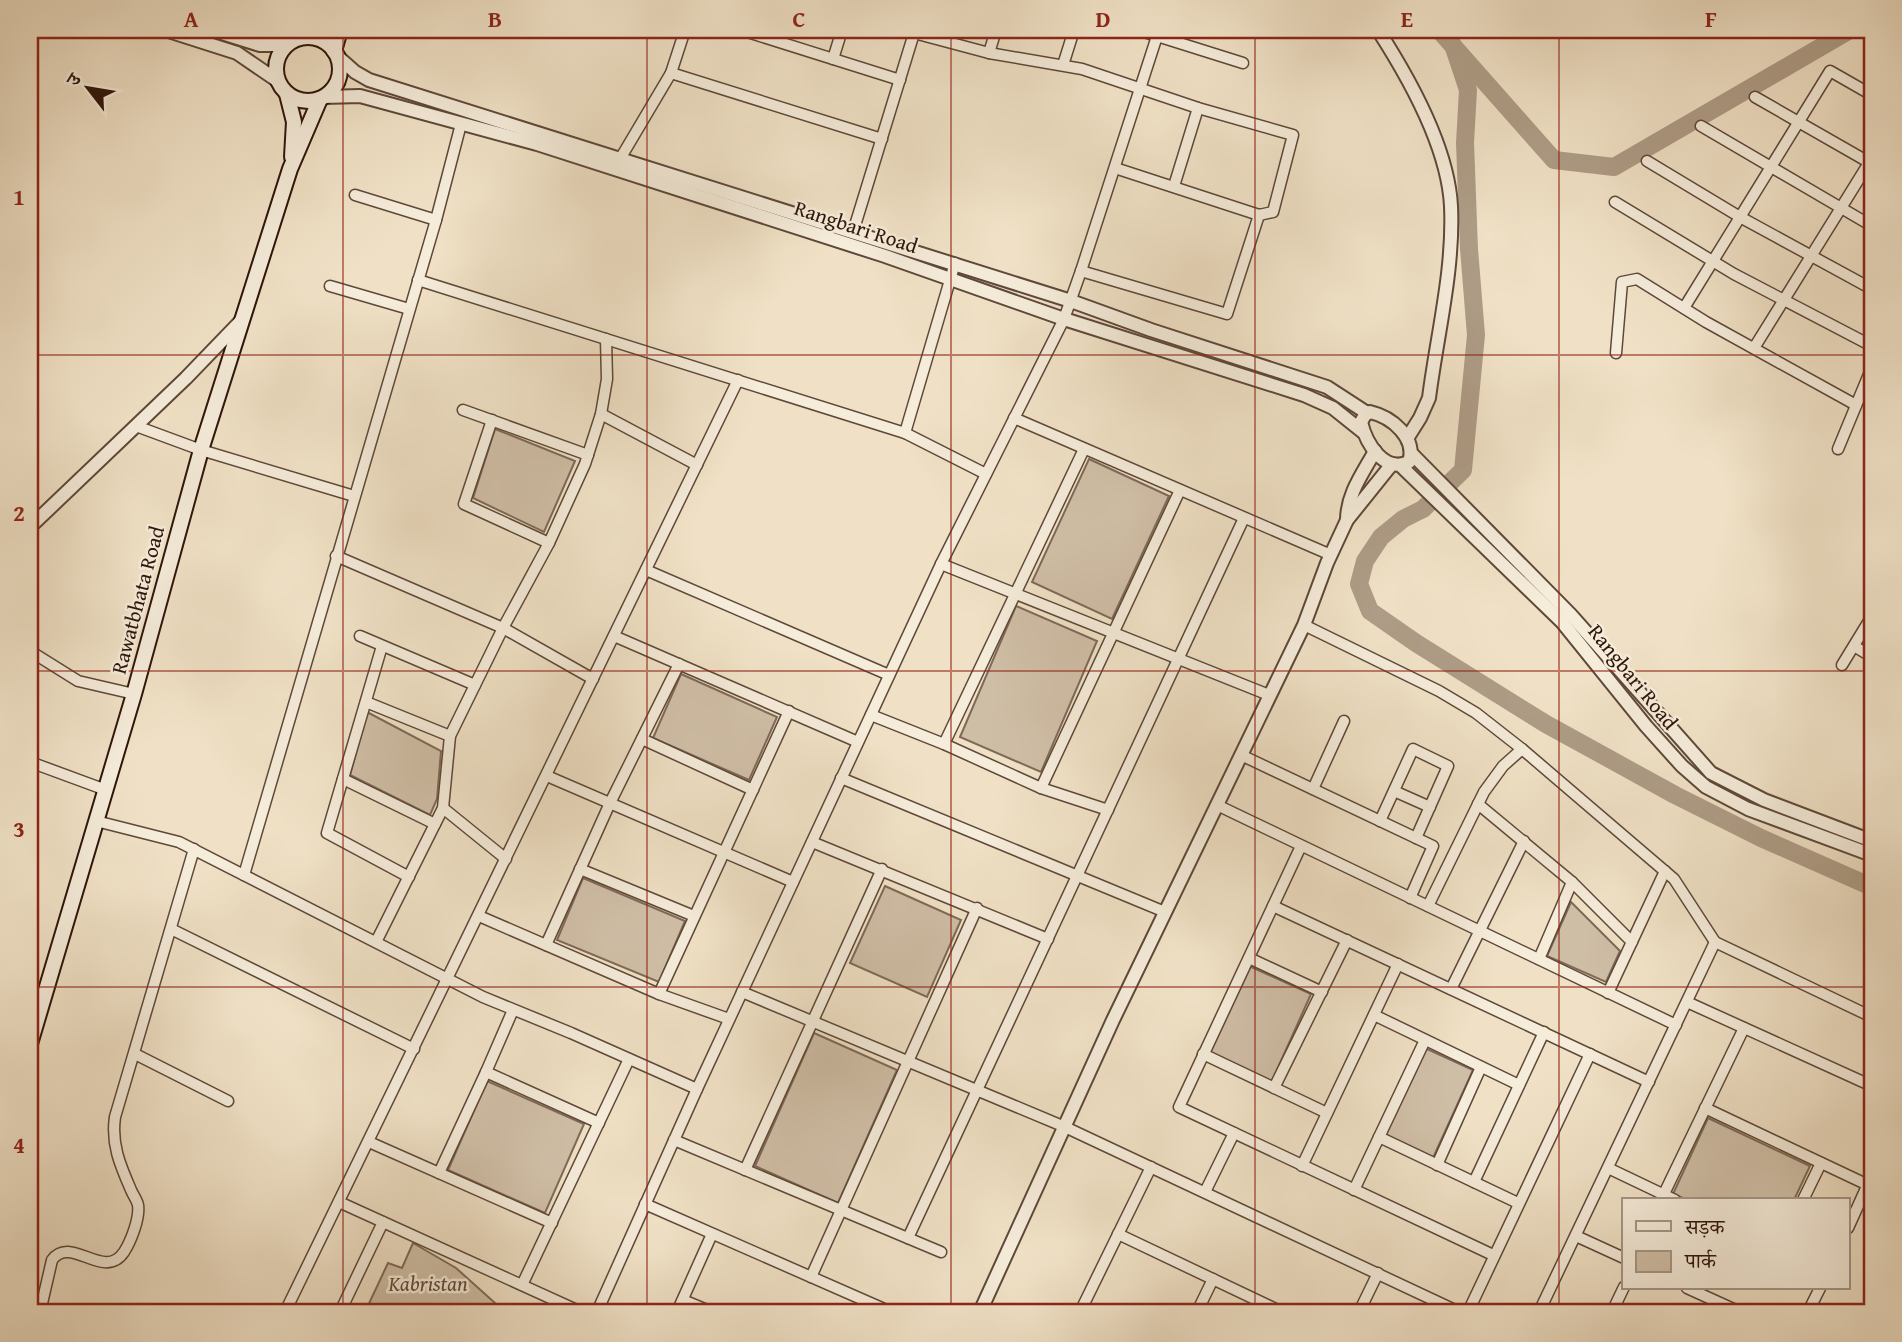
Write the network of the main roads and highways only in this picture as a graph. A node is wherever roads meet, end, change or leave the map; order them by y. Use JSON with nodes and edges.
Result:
{"nodes":[{"id":1,"x":340,"y":30,"type":"edge"},
{"id":2,"x":305,"y":34,"type":"edge"},
{"id":3,"x":273,"y":45,"type":"road end"},
{"id":4,"x":335,"y":54,"type":"junction"},
{"id":5,"x":287,"y":94,"type":"junction"},
{"id":6,"x":322,"y":98,"type":"junction"},
{"id":7,"x":290,"y":169,"type":"junction"},
{"id":8,"x":34,"y":1015,"type":"edge"},
{"id":9,"x":30,"y":1044,"type":"edge"}],
"edges":[{"from":1,"to":4,"type":"main road"},
{"from":2,"to":3,"type":"main road"},
{"from":2,"to":4,"type":"main road"},
{"from":2,"to":5,"type":"main road"},
{"from":4,"to":6,"type":"main road"},
{"from":5,"to":6,"type":"main road"},
{"from":5,"to":7,"type":"main road","name":"Rawatbhata Road"},
{"from":6,"to":7,"type":"main road","name":"Rawatbhata Road"},
{"from":7,"to":8,"type":"main road","name":"Rawatbhata Road"},
{"from":8,"to":9,"type":"main road","name":"Rawatbhata Road"}]}
